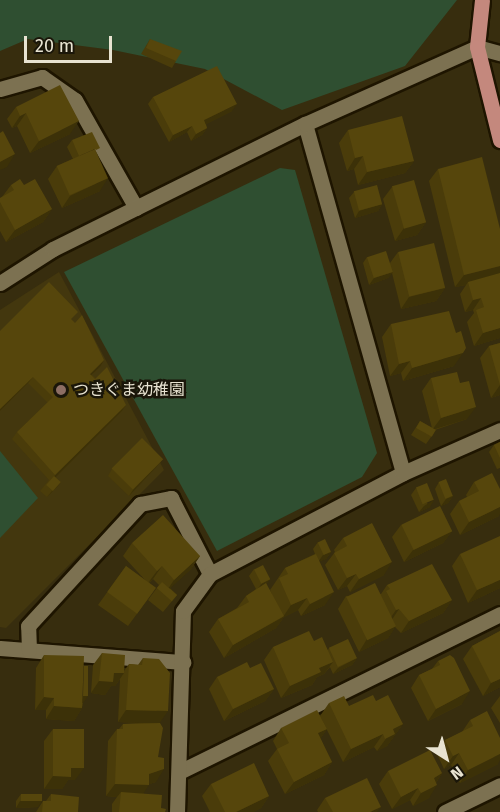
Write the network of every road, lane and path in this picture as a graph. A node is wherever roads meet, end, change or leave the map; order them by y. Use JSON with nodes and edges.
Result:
{"nodes":[{"id":1,"x":482,"y":0,"type":"edge"},
{"id":2,"x":477,"y":47,"type":"junction"},
{"id":3,"x":500,"y":53,"type":"edge"},
{"id":4,"x":0,"y":89,"type":"edge"},
{"id":5,"x":305,"y":124,"type":"junction"},
{"id":6,"x":500,"y":140,"type":"edge"},
{"id":7,"x":136,"y":208,"type":"junction"},
{"id":8,"x":0,"y":283,"type":"edge"},
{"id":9,"x":500,"y":430,"type":"edge"},
{"id":10,"x":403,"y":473,"type":"junction"},
{"id":11,"x":210,"y":574,"type":"junction"},
{"id":12,"x":500,"y":614,"type":"edge"},
{"id":13,"x":0,"y":648,"type":"edge"},
{"id":14,"x":29,"y":650,"type":"junction"},
{"id":15,"x":183,"y":662,"type":"junction"},
{"id":16,"x":179,"y":772,"type":"junction"},
{"id":17,"x":500,"y":785,"type":"edge"},
{"id":18,"x":469,"y":806,"type":"edge"},
{"id":19,"x":177,"y":812,"type":"edge"},
{"id":20,"x":445,"y":812,"type":"edge"}],
"edges":[{"from":1,"to":2,"type":"main road"},
{"from":2,"to":3,"type":"street"},
{"from":2,"to":5,"type":"street"},
{"from":2,"to":6,"type":"main road"},
{"from":4,"to":7,"type":"street"},
{"from":5,"to":7,"type":"street"},
{"from":5,"to":10,"type":"street"},
{"from":7,"to":8,"type":"street"},
{"from":9,"to":10,"type":"street"},
{"from":10,"to":11,"type":"street"},
{"from":11,"to":14,"type":"street"},
{"from":11,"to":15,"type":"street"},
{"from":12,"to":16,"type":"street"},
{"from":13,"to":14,"type":"street"},
{"from":14,"to":15,"type":"street"},
{"from":15,"to":16,"type":"street"},
{"from":16,"to":19,"type":"street"},
{"from":17,"to":18,"type":"street"},
{"from":18,"to":20,"type":"street"}]}
